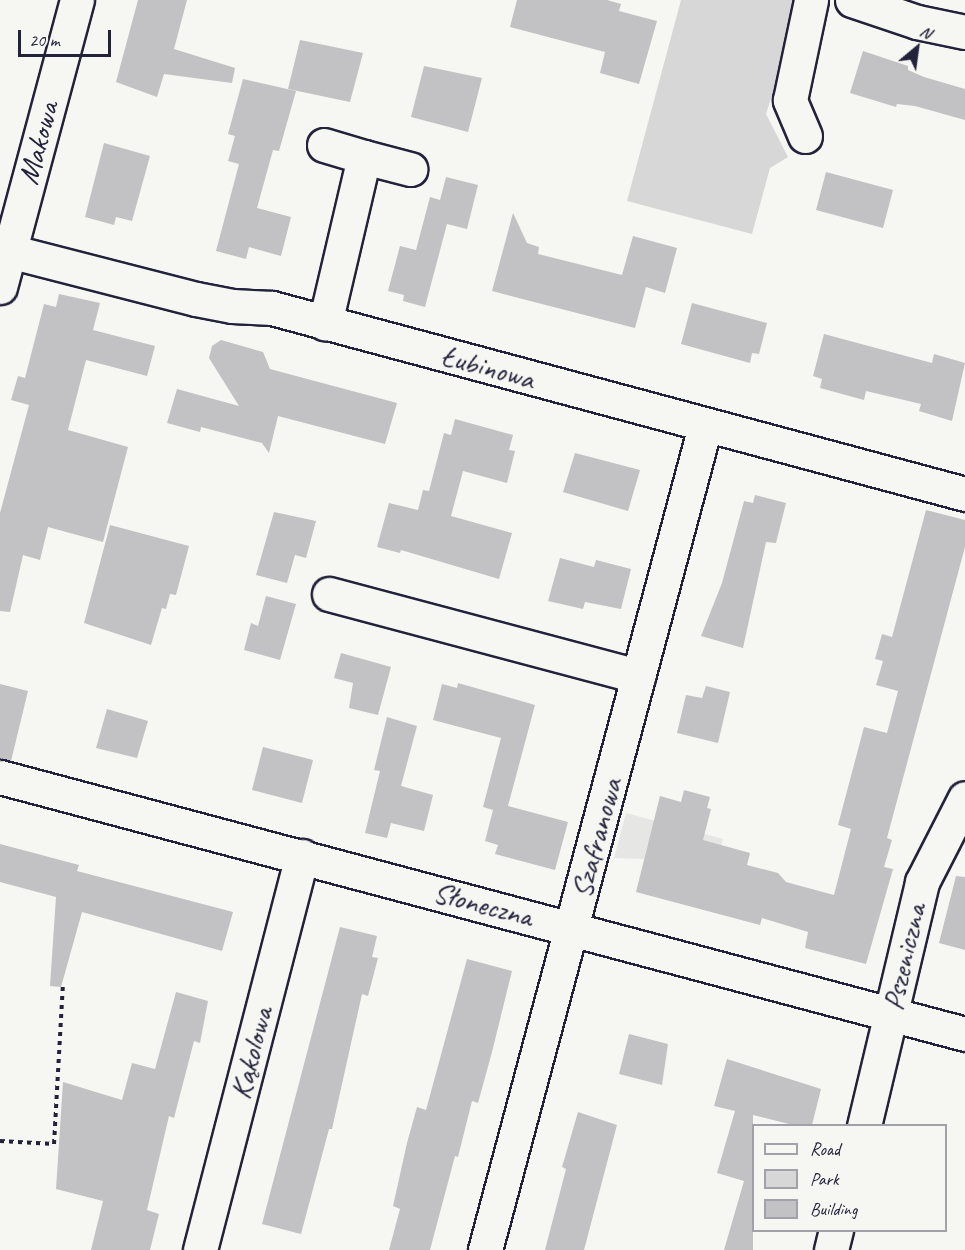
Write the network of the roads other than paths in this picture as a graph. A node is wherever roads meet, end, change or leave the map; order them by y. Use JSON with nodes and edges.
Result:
{"nodes":[{"id":1,"x":77,"y":0,"type":"edge"},
{"id":2,"x":811,"y":0,"type":"edge"},
{"id":3,"x":852,"y":0,"type":"edge"},
{"id":4,"x":965,"y":32,"type":"edge"},
{"id":5,"x":805,"y":136,"type":"dead end"},
{"id":6,"x":324,"y":145,"type":"dead end"},
{"id":7,"x":364,"y":157,"type":"junction"},
{"id":8,"x":410,"y":169,"type":"dead end"},
{"id":9,"x":9,"y":251,"type":"junction"},
{"id":10,"x":0,"y":287,"type":"edge"},
{"id":11,"x":325,"y":323,"type":"junction"},
{"id":12,"x":705,"y":426,"type":"junction"},
{"id":13,"x":965,"y":494,"type":"edge"},
{"id":14,"x":329,"y":594,"type":"dead end"},
{"id":15,"x":638,"y":676,"type":"junction"},
{"id":16,"x":0,"y":777,"type":"edge"},
{"id":17,"x":965,"y":798,"type":"edge"},
{"id":18,"x":302,"y":856,"type":"junction"},
{"id":19,"x":572,"y":927,"type":"junction"},
{"id":20,"x":891,"y":1014,"type":"junction"},
{"id":21,"x":965,"y":1034,"type":"edge"},
{"id":22,"x":864,"y":1124,"type":"edge"},
{"id":23,"x":836,"y":1232,"type":"edge"},
{"id":24,"x":200,"y":1250,"type":"edge"},
{"id":25,"x":485,"y":1250,"type":"edge"},
{"id":26,"x":831,"y":1250,"type":"edge"}],
"edges":[{"from":1,"to":9,"type":"street","name":"Makowa"},
{"from":2,"to":5,"type":"street"},
{"from":3,"to":4,"type":"street"},
{"from":6,"to":7,"type":"street"},
{"from":7,"to":8,"type":"street"},
{"from":7,"to":11,"type":"street"},
{"from":9,"to":10,"type":"street","name":"Makowa"},
{"from":9,"to":11,"type":"street","name":"Łubinowa"},
{"from":11,"to":12,"type":"street","name":"Łubinowa"},
{"from":12,"to":13,"type":"street","name":"Łubinowa"},
{"from":12,"to":15,"type":"street","name":"Szafranowa"},
{"from":14,"to":15,"type":"street"},
{"from":15,"to":19,"type":"street","name":"Szafranowa"},
{"from":16,"to":18,"type":"street","name":"Słoneczna"},
{"from":17,"to":20,"type":"street","name":"Pszeniczna"},
{"from":18,"to":19,"type":"street","name":"Słoneczna"},
{"from":18,"to":24,"type":"street","name":"Kąkolowa"},
{"from":19,"to":20,"type":"street","name":"Słoneczna"},
{"from":19,"to":25,"type":"street","name":"Szafranowa"},
{"from":20,"to":21,"type":"street","name":"Słoneczna"},
{"from":20,"to":22,"type":"street","name":"Pszeniczna"},
{"from":23,"to":26,"type":"street"}]}
